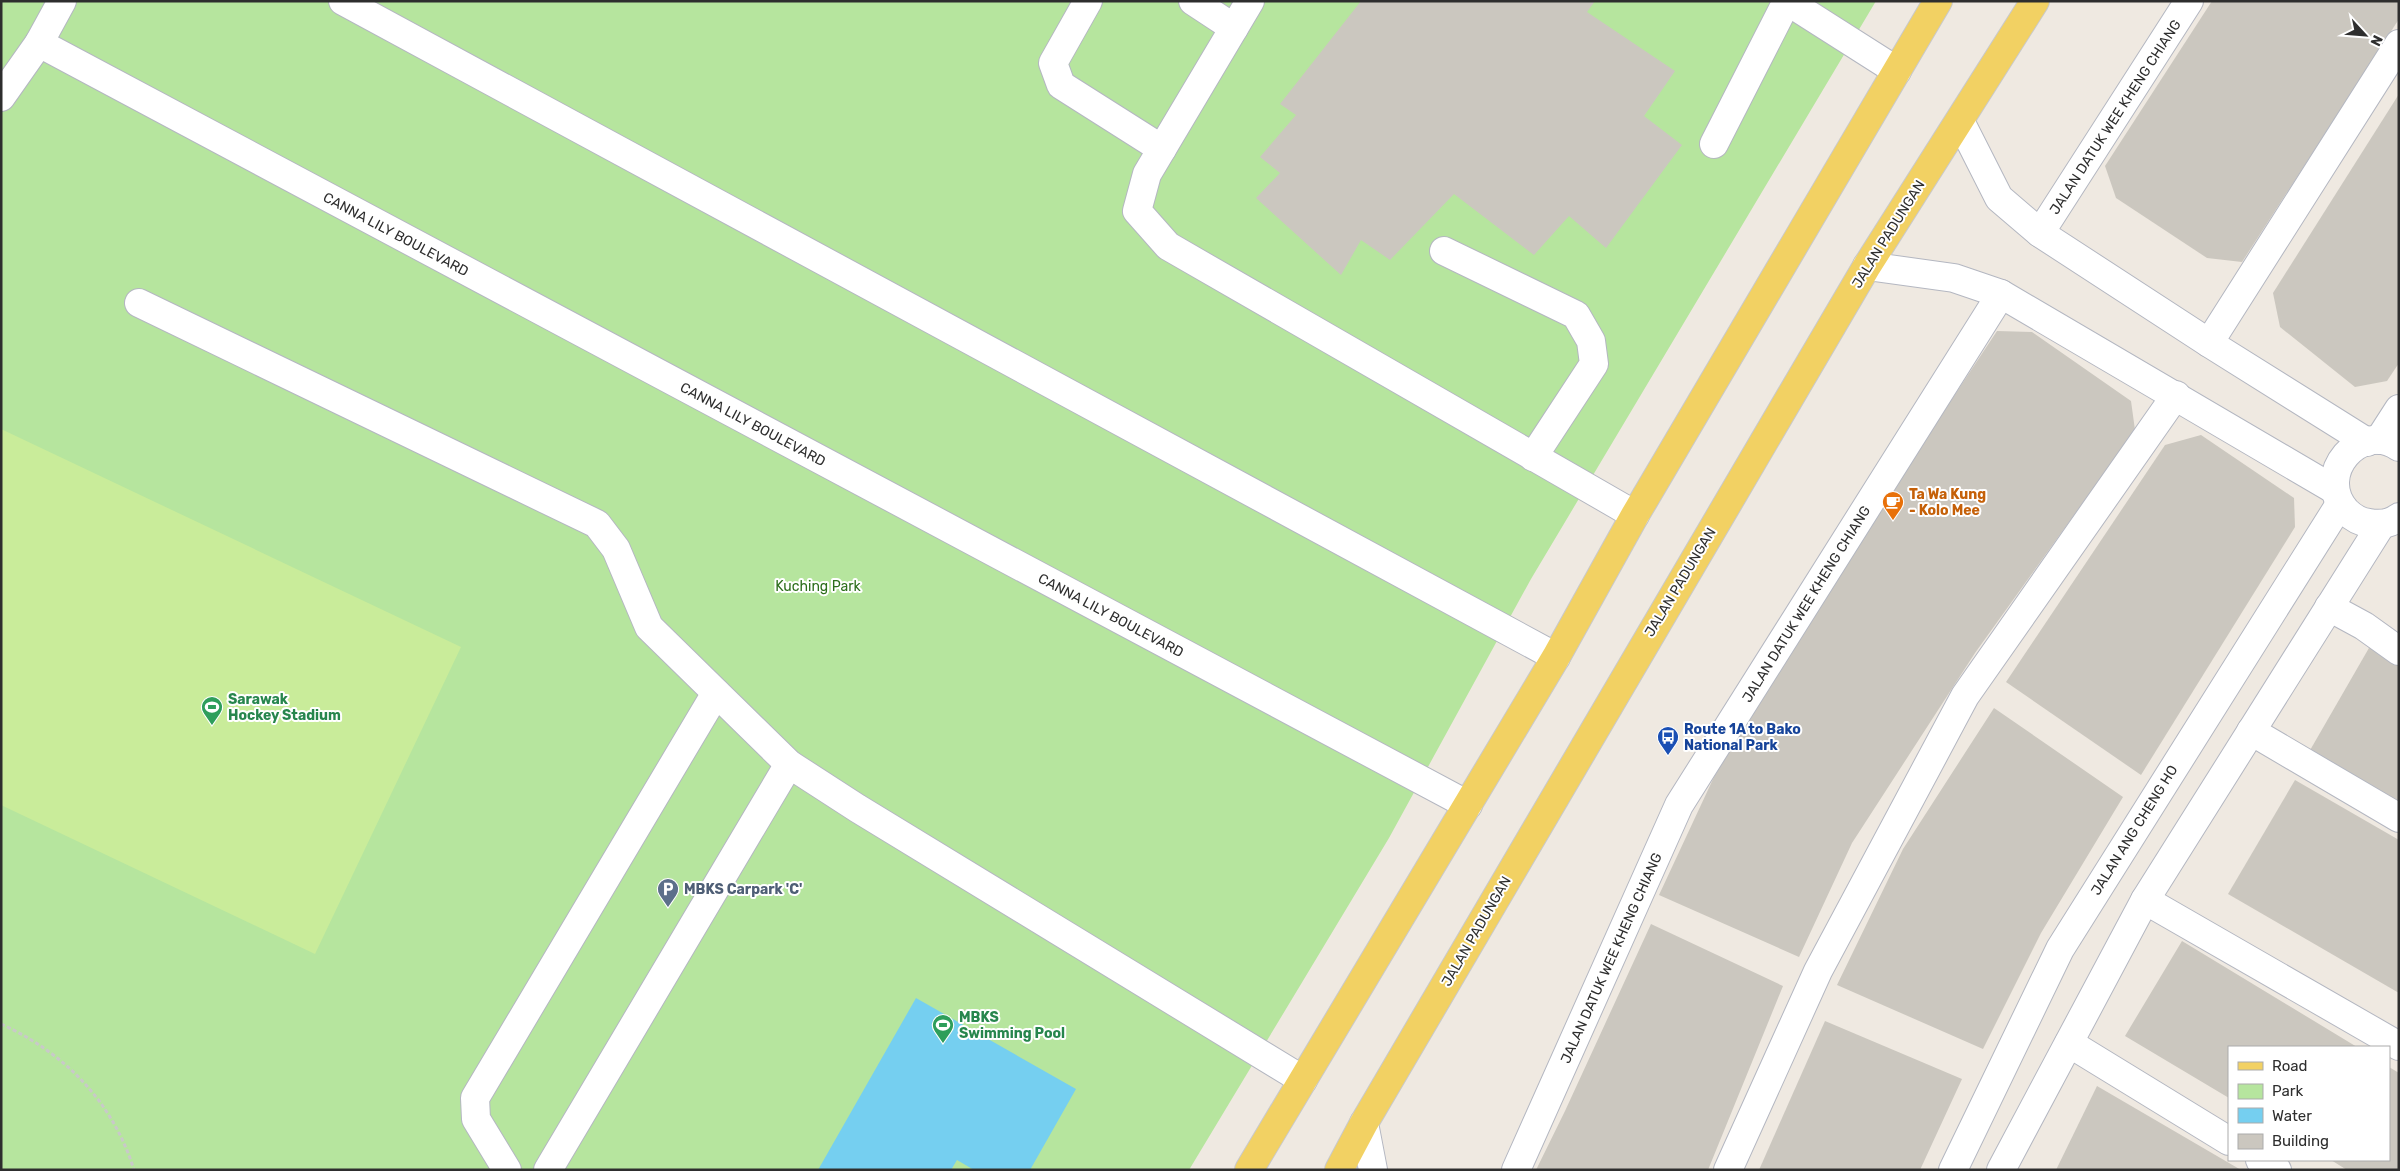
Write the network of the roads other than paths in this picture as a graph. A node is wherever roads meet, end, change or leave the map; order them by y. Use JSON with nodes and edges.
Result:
{"nodes":[{"id":1,"x":62,"y":1,"type":"edge"},
{"id":2,"x":343,"y":1,"type":"edge"},
{"id":3,"x":1088,"y":1,"type":"edge"},
{"id":4,"x":1193,"y":1,"type":"edge"},
{"id":5,"x":1250,"y":1,"type":"edge"},
{"id":6,"x":1787,"y":1,"type":"edge"},
{"id":7,"x":1938,"y":1,"type":"edge"},
{"id":8,"x":2035,"y":1,"type":"edge"},
{"id":9,"x":2189,"y":1,"type":"edge"},
{"id":10,"x":1234,"y":28,"type":"junction"},
{"id":11,"x":38,"y":44,"type":"junction"},
{"id":12,"x":2399,"y":44,"type":"edge"},
{"id":13,"x":1897,"y":71,"type":"junction"},
{"id":14,"x":1,"y":97,"type":"edge"},
{"id":15,"x":1960,"y":121,"type":"junction"},
{"id":16,"x":1714,"y":144,"type":"dead end"},
{"id":17,"x":1162,"y":149,"type":"junction"},
{"id":18,"x":2040,"y":233,"type":"junction"},
{"id":19,"x":1444,"y":251,"type":"dead end"},
{"id":20,"x":1867,"y":266,"type":"junction"},
{"id":21,"x":2001,"y":294,"type":"junction"},
{"id":22,"x":139,"y":303,"type":"dead end"},
{"id":23,"x":2209,"y":343,"type":"junction"},
{"id":24,"x":2176,"y":394,"type":"junction"},
{"id":25,"x":2399,"y":409,"type":"edge"},
{"id":26,"x":2381,"y":443,"type":"edge"},
{"id":27,"x":1533,"y":456,"type":"junction"},
{"id":28,"x":2337,"y":497,"type":"junction"},
{"id":29,"x":1635,"y":514,"type":"junction"},
{"id":30,"x":2390,"y":521,"type":"edge"},
{"id":31,"x":2329,"y":607,"type":"junction"},
{"id":32,"x":2399,"y":651,"type":"edge"},
{"id":33,"x":1556,"y":657,"type":"junction"},
{"id":34,"x":716,"y":693,"type":"junction"},
{"id":35,"x":2251,"y":731,"type":"junction"},
{"id":36,"x":789,"y":764,"type":"junction"},
{"id":37,"x":1468,"y":805,"type":"junction"},
{"id":38,"x":2399,"y":818,"type":"edge"},
{"id":39,"x":2145,"y":900,"type":"junction"},
{"id":40,"x":2069,"y":1043,"type":"junction"},
{"id":41,"x":2399,"y":1046,"type":"edge"},
{"id":42,"x":1303,"y":1080,"type":"junction"},
{"id":43,"x":1364,"y":1123,"type":"junction"},
{"id":44,"x":2228,"y":1139,"type":"edge"},
{"id":45,"x":2262,"y":1161,"type":"edge"},
{"id":46,"x":507,"y":1170,"type":"edge"},
{"id":47,"x":548,"y":1170,"type":"edge"},
{"id":48,"x":1249,"y":1170,"type":"edge"},
{"id":49,"x":1339,"y":1170,"type":"edge"},
{"id":50,"x":1373,"y":1170,"type":"edge"},
{"id":51,"x":1516,"y":1170,"type":"edge"},
{"id":52,"x":1728,"y":1170,"type":"edge"},
{"id":53,"x":1953,"y":1170,"type":"edge"},
{"id":54,"x":2001,"y":1170,"type":"edge"},
{"id":55,"x":2277,"y":1170,"type":"edge"}],
"edges":[{"from":1,"to":11,"type":"street"},
{"from":2,"to":33,"type":"street"},
{"from":3,"to":17,"type":"street"},
{"from":4,"to":10,"type":"street"},
{"from":5,"to":10,"type":"street"},
{"from":6,"to":13,"type":"street"},
{"from":6,"to":16,"type":"street"},
{"from":7,"to":13,"type":"main road"},
{"from":8,"to":15,"type":"main road","name":"JALAN PADUNGAN"},
{"from":9,"to":18,"type":"street","name":"JALAN DATUK WEE KHENG CHIANG"},
{"from":10,"to":17,"type":"street"},
{"from":11,"to":14,"type":"street"},
{"from":11,"to":37,"type":"street","name":"CANNA LILY BOULEVARD"},
{"from":12,"to":23,"type":"street"},
{"from":13,"to":29,"type":"main road"},
{"from":15,"to":18,"type":"street"},
{"from":15,"to":20,"type":"main road","name":"JALAN PADUNGAN"},
{"from":17,"to":27,"type":"street"},
{"from":18,"to":23,"type":"street"},
{"from":19,"to":27,"type":"street"},
{"from":20,"to":21,"type":"street"},
{"from":20,"to":43,"type":"main road","name":"JALAN PADUNGAN"},
{"from":21,"to":24,"type":"street"},
{"from":21,"to":51,"type":"street","name":"JALAN DATUK WEE KHENG CHIANG"},
{"from":22,"to":34,"type":"street"},
{"from":23,"to":26,"type":"street"},
{"from":24,"to":28,"type":"street"},
{"from":24,"to":52,"type":"street"},
{"from":25,"to":26,"type":"street"},
{"from":26,"to":28,"type":"street"},
{"from":27,"to":29,"type":"street"},
{"from":28,"to":30,"type":"street"},
{"from":28,"to":53,"type":"street","name":"JALAN ANG CHENG HO"},
{"from":29,"to":33,"type":"main road"},
{"from":30,"to":31,"type":"street"},
{"from":31,"to":32,"type":"street"},
{"from":31,"to":35,"type":"street"},
{"from":33,"to":37,"type":"main road"},
{"from":34,"to":36,"type":"street"},
{"from":34,"to":46,"type":"street"},
{"from":35,"to":38,"type":"street"},
{"from":35,"to":39,"type":"street"},
{"from":36,"to":42,"type":"street"},
{"from":36,"to":47,"type":"street"},
{"from":37,"to":42,"type":"main road"},
{"from":39,"to":40,"type":"street"},
{"from":39,"to":41,"type":"street"},
{"from":40,"to":44,"type":"street"},
{"from":40,"to":54,"type":"street"},
{"from":42,"to":48,"type":"main road"},
{"from":43,"to":49,"type":"main road","name":"JALAN PADUNGAN"},
{"from":43,"to":50,"type":"street"},
{"from":45,"to":55,"type":"street"}]}
